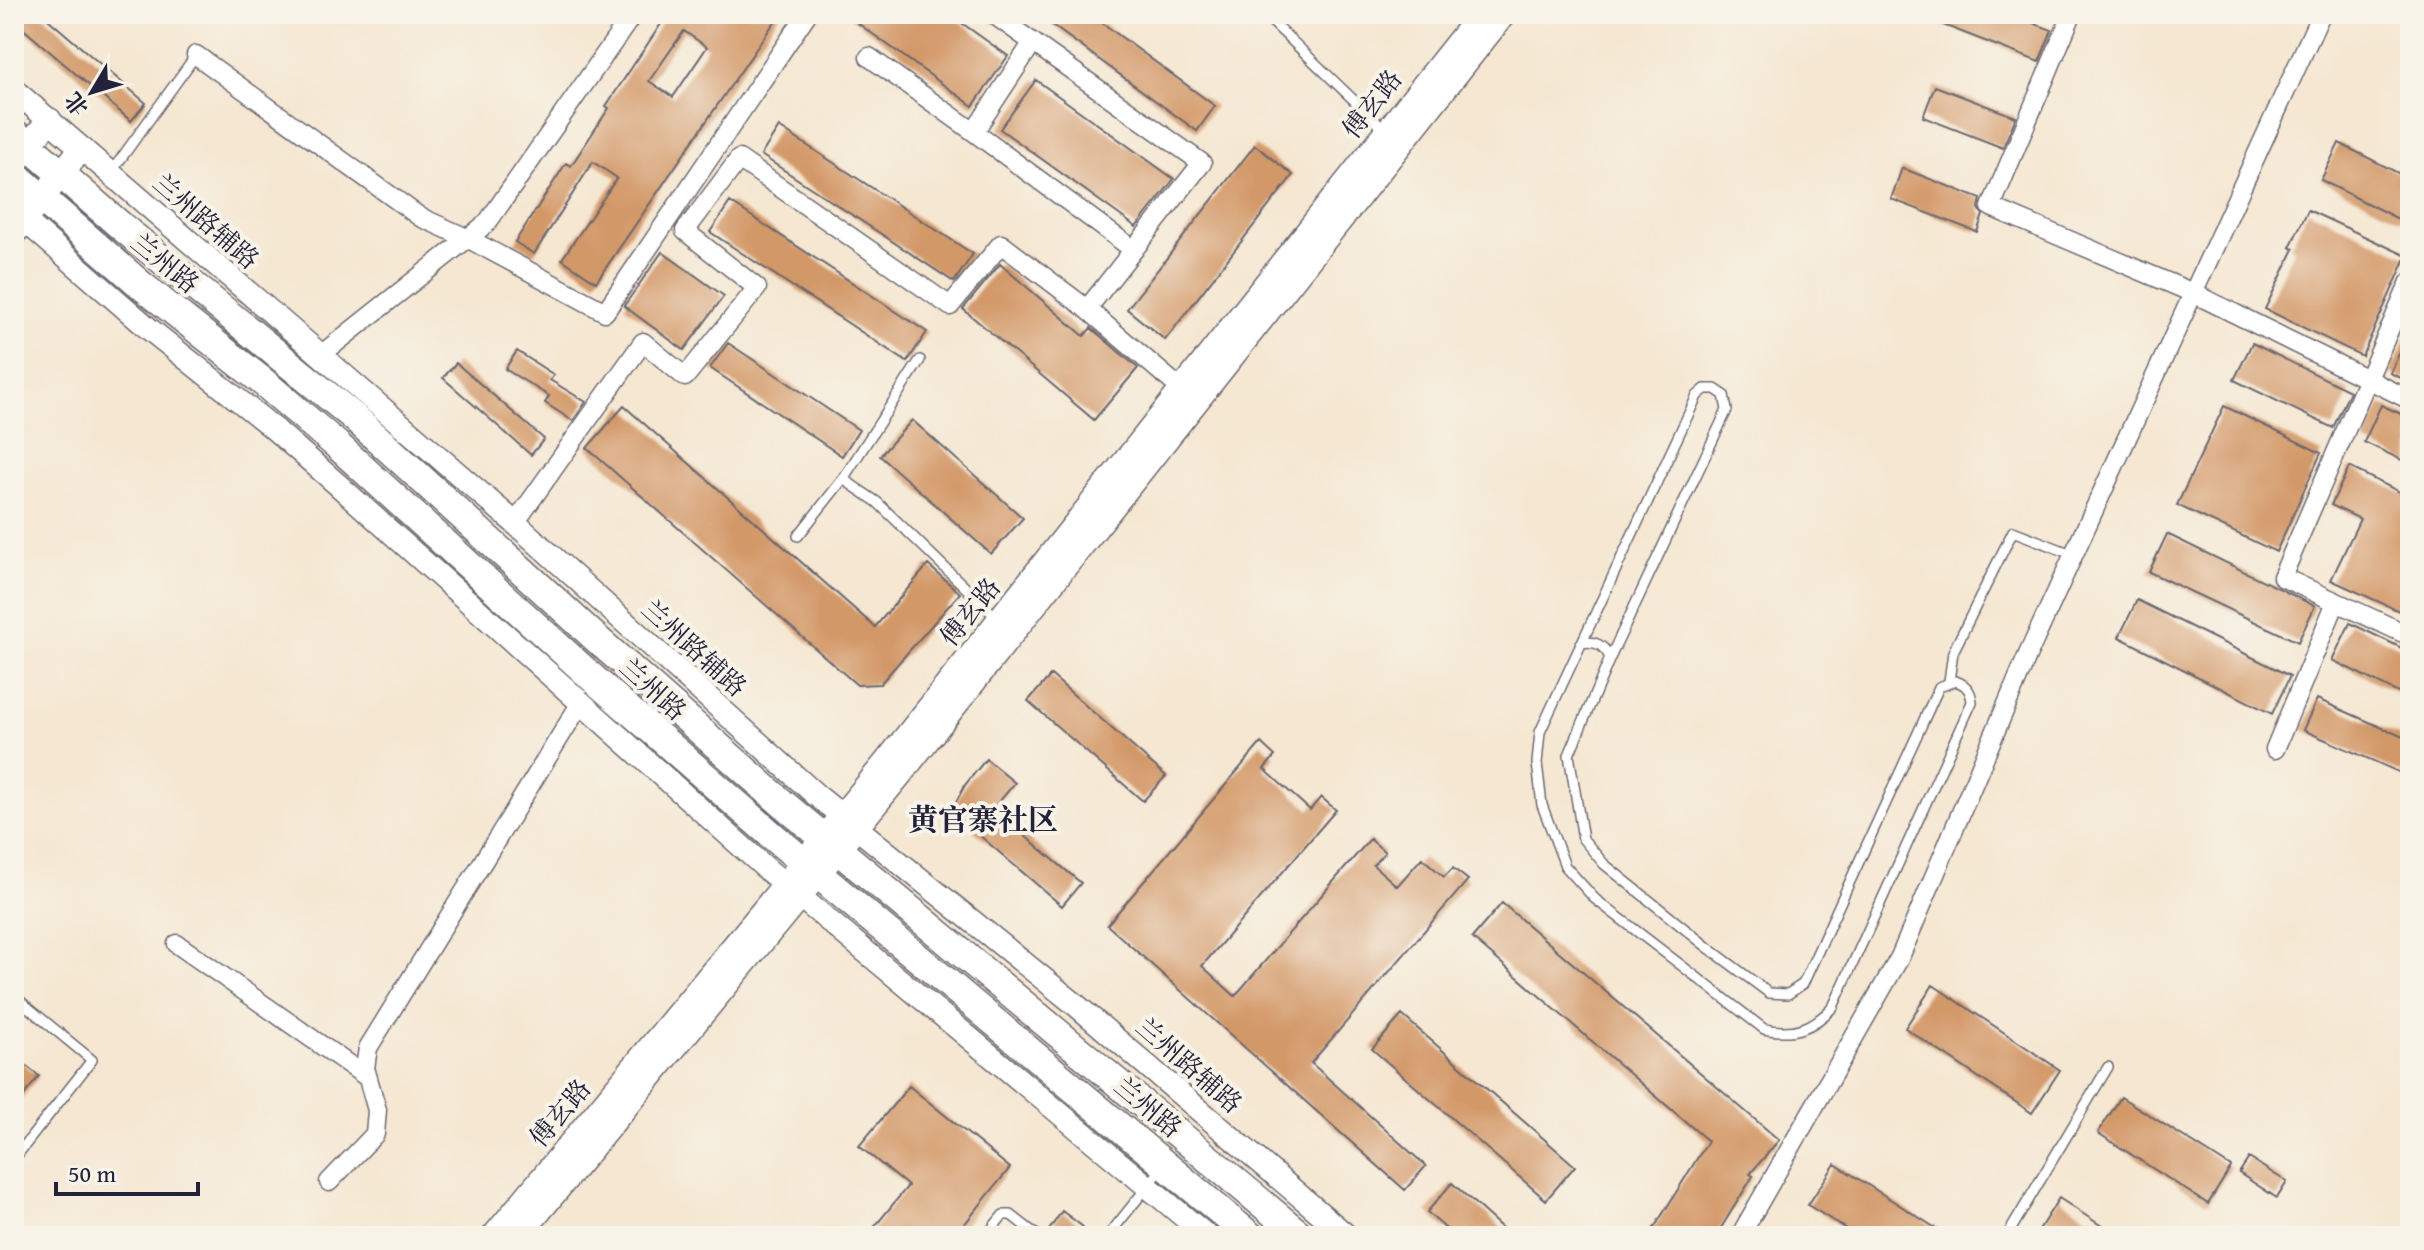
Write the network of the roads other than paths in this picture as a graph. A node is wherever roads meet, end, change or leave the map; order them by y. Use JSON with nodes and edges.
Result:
{"nodes":[{"id":1,"x":633,"y":14,"type":"edge"},
{"id":2,"x":807,"y":14,"type":"edge"},
{"id":3,"x":993,"y":14,"type":"edge"},
{"id":4,"x":1264,"y":14,"type":"edge"},
{"id":5,"x":1479,"y":14,"type":"edge"},
{"id":6,"x":1505,"y":14,"type":"edge"},
{"id":7,"x":2072,"y":14,"type":"edge"},
{"id":8,"x":2321,"y":14,"type":"edge"},
{"id":9,"x":1033,"y":42,"type":"junction"},
{"id":10,"x":196,"y":55,"type":"joint"},
{"id":11,"x":869,"y":57,"type":"dead end"},
{"id":12,"x":14,"y":90,"type":"edge"},
{"id":13,"x":49,"y":120,"type":"junction"},
{"id":14,"x":1386,"y":131,"type":"junction"},
{"id":15,"x":974,"y":132,"type":"junction"},
{"id":16,"x":19,"y":148,"type":"edge"},
{"id":17,"x":81,"y":149,"type":"junction"},
{"id":18,"x":14,"y":174,"type":"edge"},
{"id":19,"x":61,"y":174,"type":"junction"},
{"id":20,"x":110,"y":174,"type":"junction"},
{"id":21,"x":42,"y":198,"type":"junction"},
{"id":22,"x":17,"y":221,"type":"edge"},
{"id":23,"x":469,"y":239,"type":"junction"},
{"id":24,"x":1134,"y":250,"type":"junction"},
{"id":25,"x":2410,"y":282,"type":"edge"},
{"id":26,"x":2193,"y":293,"type":"junction"},
{"id":27,"x":1087,"y":309,"type":"junction"},
{"id":28,"x":322,"y":354,"type":"junction"},
{"id":29,"x":920,"y":360,"type":"dead end"},
{"id":30,"x":2367,"y":381,"type":"junction"},
{"id":31,"x":1182,"y":390,"type":"junction"},
{"id":32,"x":2410,"y":400,"type":"edge"},
{"id":33,"x":843,"y":479,"type":"junction"},
{"id":34,"x":515,"y":523,"type":"junction"},
{"id":35,"x":798,"y":536,"type":"dead end"},
{"id":36,"x":2074,"y":555,"type":"junction"},
{"id":37,"x":2336,"y":602,"type":"junction"},
{"id":38,"x":999,"y":620,"type":"junction"},
{"id":39,"x":2410,"y":636,"type":"edge"},
{"id":40,"x":1581,"y":643,"type":"junction"},
{"id":41,"x":1610,"y":658,"type":"junction"},
{"id":42,"x":1949,"y":681,"type":"junction"},
{"id":43,"x":582,"y":701,"type":"junction"},
{"id":44,"x":2275,"y":749,"type":"dead end"},
{"id":45,"x":850,"y":822,"type":"junction"},
{"id":46,"x":832,"y":845,"type":"junction"},
{"id":47,"x":812,"y":870,"type":"junction"},
{"id":48,"x":793,"y":892,"type":"junction"},
{"id":49,"x":177,"y":944,"type":"dead end"},
{"id":50,"x":14,"y":996,"type":"edge"},
{"id":51,"x":2108,"y":1067,"type":"dead end"},
{"id":52,"x":368,"y":1078,"type":"junction"},
{"id":53,"x":14,"y":1159,"type":"edge"},
{"id":54,"x":1165,"y":1165,"type":"junction"},
{"id":55,"x":329,"y":1182,"type":"dead end"},
{"id":56,"x":1147,"y":1188,"type":"junction"},
{"id":57,"x":493,"y":1236,"type":"edge"},
{"id":58,"x":520,"y":1236,"type":"edge"},
{"id":59,"x":986,"y":1236,"type":"edge"},
{"id":60,"x":1038,"y":1236,"type":"edge"},
{"id":61,"x":1108,"y":1236,"type":"edge"},
{"id":62,"x":1207,"y":1236,"type":"edge"},
{"id":63,"x":1250,"y":1236,"type":"edge"},
{"id":64,"x":1301,"y":1236,"type":"edge"},
{"id":65,"x":1347,"y":1236,"type":"edge"},
{"id":66,"x":1740,"y":1236,"type":"edge"},
{"id":67,"x":2007,"y":1236,"type":"edge"}],
"edges":[{"from":1,"to":23,"type":"street"},
{"from":2,"to":23,"type":"street"},
{"from":3,"to":9,"type":"street"},
{"from":4,"to":14,"type":"lane"},
{"from":5,"to":14,"type":"street","name":"傅玄路"},
{"from":6,"to":45,"type":"street","name":"傅玄路"},
{"from":7,"to":26,"type":"street"},
{"from":8,"to":26,"type":"street"},
{"from":9,"to":15,"type":"street"},
{"from":9,"to":24,"type":"street"},
{"from":10,"to":20,"type":"lane"},
{"from":10,"to":23,"type":"street"},
{"from":11,"to":15,"type":"street"},
{"from":12,"to":13,"type":"street","name":"兰州路辅路"},
{"from":13,"to":16,"type":"main road"},
{"from":13,"to":17,"type":"street","name":"兰州路辅路"},
{"from":14,"to":31,"type":"street","name":"傅玄路"},
{"from":15,"to":24,"type":"street"},
{"from":16,"to":19,"type":"main road","name":"兰州路"},
{"from":17,"to":19,"type":"main road"},
{"from":17,"to":20,"type":"street","name":"兰州路辅路"},
{"from":18,"to":21,"type":"main road","name":"兰州路"},
{"from":19,"to":21,"type":"main road"},
{"from":19,"to":46,"type":"main road","name":"兰州路"},
{"from":20,"to":28,"type":"street","name":"兰州路辅路"},
{"from":21,"to":22,"type":"main road"},
{"from":21,"to":47,"type":"main road","name":"兰州路"},
{"from":22,"to":43,"type":"street"},
{"from":23,"to":28,"type":"street"},
{"from":24,"to":27,"type":"street"},
{"from":25,"to":30,"type":"street"},
{"from":26,"to":30,"type":"street"},
{"from":26,"to":36,"type":"street"},
{"from":27,"to":31,"type":"street"},
{"from":27,"to":34,"type":"street"},
{"from":28,"to":34,"type":"street","name":"兰州路辅路"},
{"from":29,"to":33,"type":"lane"},
{"from":30,"to":32,"type":"street"},
{"from":30,"to":37,"type":"street"},
{"from":31,"to":38,"type":"street","name":"傅玄路"},
{"from":33,"to":35,"type":"lane"},
{"from":33,"to":38,"type":"lane"},
{"from":34,"to":45,"type":"street","name":"兰州路辅路"},
{"from":36,"to":42,"type":"lane"},
{"from":36,"to":66,"type":"street"},
{"from":37,"to":39,"type":"street"},
{"from":37,"to":44,"type":"street"},
{"from":38,"to":45,"type":"street","name":"傅玄路"},
{"from":40,"to":41,"type":"lane"},
{"from":40,"to":41,"type":"lane"},
{"from":40,"to":42,"type":"lane"},
{"from":41,"to":42,"type":"lane"},
{"from":43,"to":48,"type":"street"},
{"from":43,"to":52,"type":"street"},
{"from":45,"to":46,"type":"street","name":"傅玄路"},
{"from":45,"to":65,"type":"street","name":"兰州路辅路"},
{"from":46,"to":47,"type":"street","name":"傅玄路"},
{"from":46,"to":64,"type":"main road","name":"兰州路"},
{"from":47,"to":48,"type":"street","name":"傅玄路"},
{"from":47,"to":54,"type":"main road","name":"兰州路"},
{"from":48,"to":56,"type":"street"},
{"from":48,"to":57,"type":"street","name":"傅玄路"},
{"from":48,"to":58,"type":"street","name":"傅玄路"},
{"from":49,"to":52,"type":"street"},
{"from":50,"to":53,"type":"lane"},
{"from":51,"to":67,"type":"lane"},
{"from":52,"to":55,"type":"street"},
{"from":54,"to":56,"type":"lane"},
{"from":54,"to":63,"type":"main road","name":"兰州路"},
{"from":56,"to":61,"type":"lane"},
{"from":56,"to":62,"type":"street"},
{"from":59,"to":60,"type":"lane"}]}
